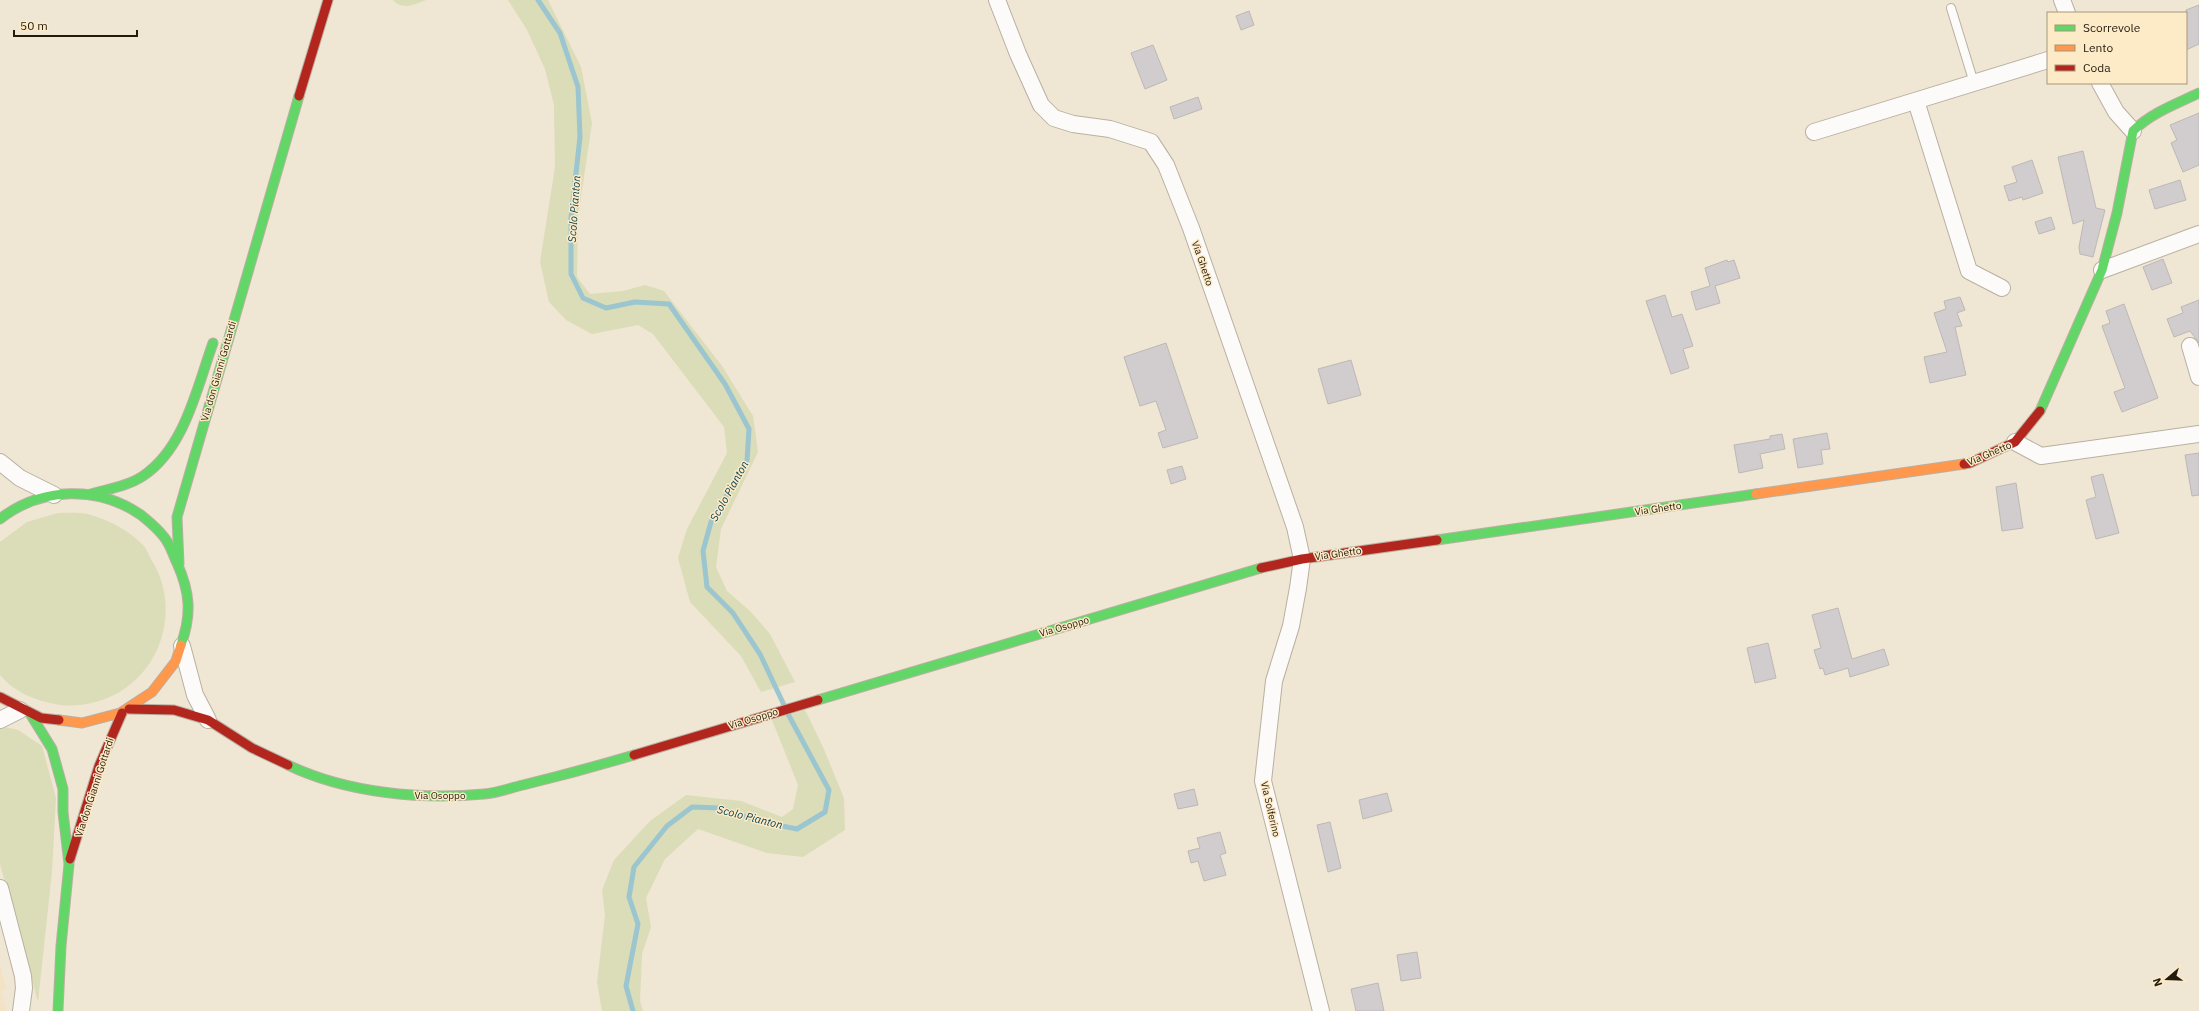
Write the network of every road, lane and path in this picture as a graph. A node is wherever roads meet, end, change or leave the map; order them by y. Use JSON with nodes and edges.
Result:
{"nodes":[{"id":1,"x":328,"y":0,"type":"edge"},
{"id":2,"x":997,"y":0,"type":"edge"},
{"id":3,"x":2062,"y":0,"type":"edge"},
{"id":4,"x":1952,"y":8,"type":"dead end"},
{"id":5,"x":2068,"y":12,"type":"edge"},
{"id":6,"x":2047,"y":60,"type":"edge"},
{"id":7,"x":1974,"y":83,"type":"junction"},
{"id":8,"x":2101,"y":84,"type":"edge"},
{"id":9,"x":2199,"y":93,"type":"edge"},
{"id":10,"x":1916,"y":100,"type":"junction"},
{"id":11,"x":2133,"y":131,"type":"junction"},
{"id":12,"x":1814,"y":132,"type":"dead end"},
{"id":13,"x":273,"y":181,"type":"junction"},
{"id":14,"x":2199,"y":234,"type":"edge"},
{"id":15,"x":2102,"y":270,"type":"junction"},
{"id":16,"x":235,"y":283,"type":"dead end"},
{"id":17,"x":2002,"y":288,"type":"dead end"},
{"id":18,"x":216,"y":334,"type":"dead end"},
{"id":19,"x":2190,"y":346,"type":"dead end"},
{"id":20,"x":2199,"y":377,"type":"edge"},
{"id":21,"x":2199,"y":434,"type":"edge"},
{"id":22,"x":2015,"y":442,"type":"junction"},
{"id":23,"x":0,"y":462,"type":"edge"},
{"id":24,"x":91,"y":494,"type":"junction"},
{"id":25,"x":54,"y":495,"type":"junction"},
{"id":26,"x":0,"y":519,"type":"edge"},
{"id":27,"x":1302,"y":558,"type":"junction"},
{"id":28,"x":179,"y":564,"type":"junction"},
{"id":29,"x":182,"y":646,"type":"junction"},
{"id":30,"x":0,"y":697,"type":"edge"},
{"id":31,"x":126,"y":711,"type":"junction"},
{"id":32,"x":25,"y":713,"type":"junction"},
{"id":33,"x":0,"y":720,"type":"edge"},
{"id":34,"x":208,"y":720,"type":"junction"},
{"id":35,"x":69,"y":864,"type":"junction"},
{"id":36,"x":0,"y":888,"type":"edge"},
{"id":37,"x":22,"y":1011,"type":"edge"},
{"id":38,"x":58,"y":1011,"type":"edge"},
{"id":39,"x":1320,"y":1011,"type":"edge"}],
"edges":[{"from":1,"to":13,"type":"street","name":"Via don Gianni Gottardi"},
{"from":2,"to":27,"type":"street","name":"Via Ghetto"},
{"from":3,"to":5,"type":"street"},
{"from":4,"to":7,"type":"lane"},
{"from":6,"to":7,"type":"street"},
{"from":7,"to":10,"type":"street"},
{"from":8,"to":11,"type":"street"},
{"from":9,"to":11,"type":"street"},
{"from":10,"to":12,"type":"street"},
{"from":10,"to":17,"type":"street"},
{"from":11,"to":15,"type":"street","name":"Via Ghetto"},
{"from":13,"to":16,"type":"street","name":"Via don Gianni Gottardi"},
{"from":13,"to":28,"type":"street","name":"Via don Gianni Gottardi"},
{"from":14,"to":15,"type":"street"},
{"from":15,"to":22,"type":"street","name":"Via Ghetto"},
{"from":18,"to":24,"type":"street","name":"Via don Gianni Gottardi"},
{"from":19,"to":20,"type":"street"},
{"from":21,"to":22,"type":"street","name":"Via Ghetto"},
{"from":22,"to":27,"type":"street","name":"Via Ghetto"},
{"from":23,"to":25,"type":"street"},
{"from":24,"to":25,"type":"street","name":"Via don Gianni Gottardi"},
{"from":24,"to":28,"type":"street","name":"Via don Gianni Gottardi"},
{"from":25,"to":26,"type":"street","name":"Via don Gianni Gottardi"},
{"from":27,"to":34,"type":"street","name":"Via Osoppo"},
{"from":27,"to":39,"type":"street","name":"Via Solferino"},
{"from":28,"to":29,"type":"street","name":"Via don Gianni Gottardi"},
{"from":29,"to":31,"type":"street","name":"Via don Gianni Gottardi"},
{"from":29,"to":34,"type":"street"},
{"from":30,"to":32,"type":"street","name":"Via don Gianni Gottardi"},
{"from":31,"to":32,"type":"street","name":"Via don Gianni Gottardi"},
{"from":31,"to":34,"type":"street","name":"Via Osoppo"},
{"from":31,"to":35,"type":"street","name":"Via don Gianni Gottardi"},
{"from":32,"to":33,"type":"street"},
{"from":32,"to":35,"type":"street","name":"Via don Gianni Gottardi"},
{"from":35,"to":38,"type":"street","name":"Via don Gianni Gottardi"},
{"from":36,"to":37,"type":"street"}]}
